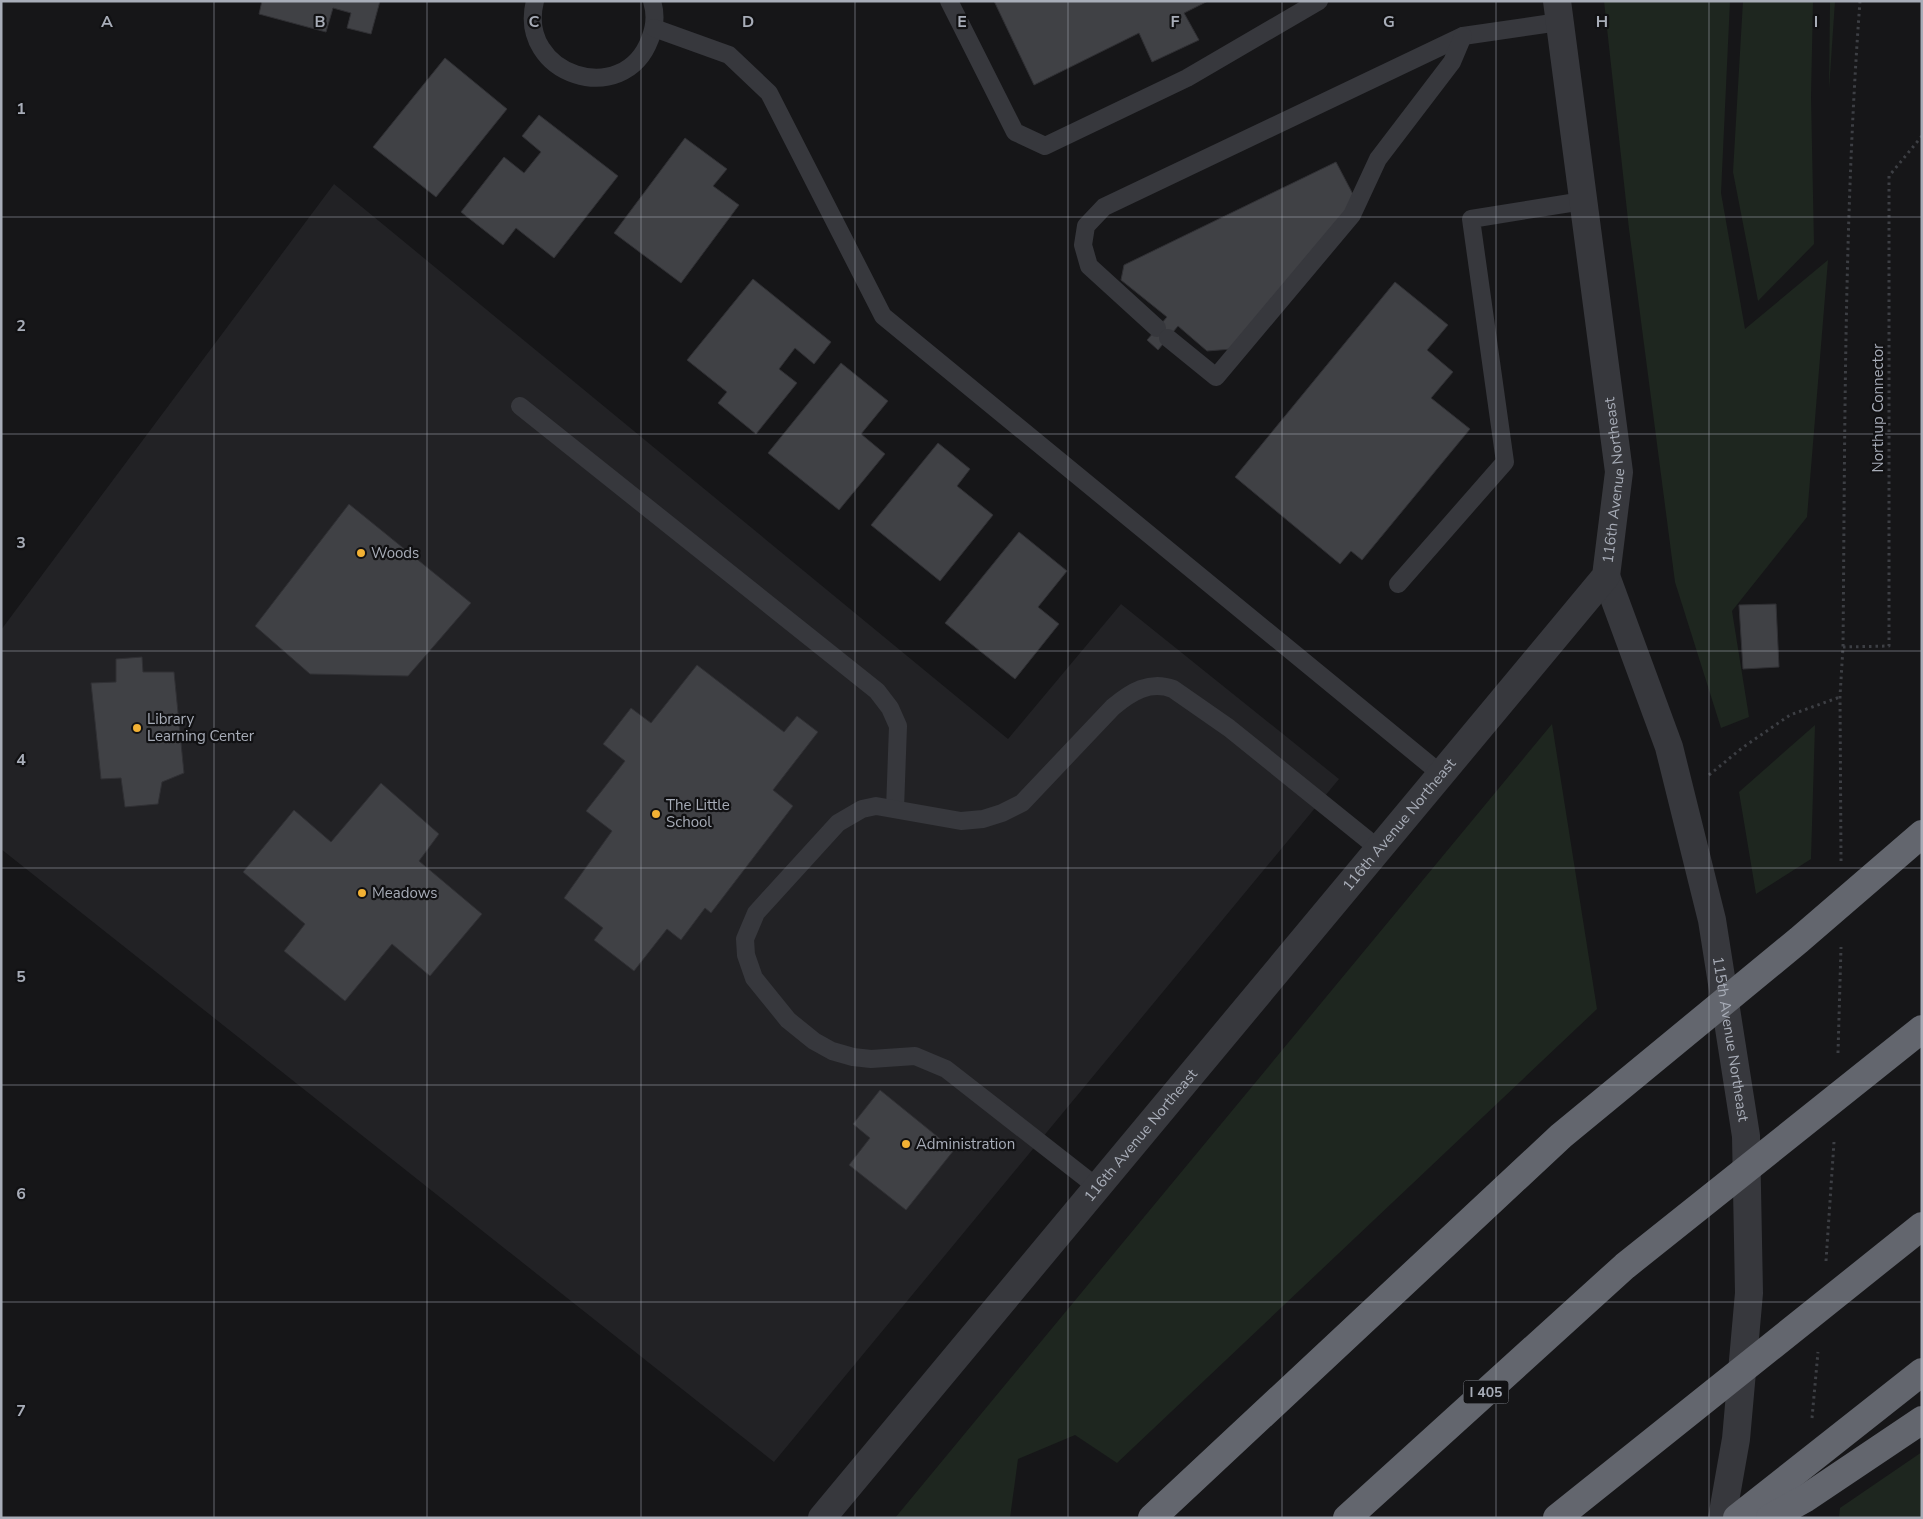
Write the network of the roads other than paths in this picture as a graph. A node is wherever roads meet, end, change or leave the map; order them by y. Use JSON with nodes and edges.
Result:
{"nodes":[{"id":1,"x":535,"y":1,"type":"edge"},
{"id":2,"x":652,"y":1,"type":"edge"},
{"id":3,"x":949,"y":1,"type":"edge"},
{"id":4,"x":1319,"y":1,"type":"edge"},
{"id":5,"x":1558,"y":11,"type":"edge"},
{"id":6,"x":654,"y":28,"type":"junction"},
{"id":7,"x":1462,"y":36,"type":"junction"},
{"id":8,"x":1583,"y":201,"type":"junction"},
{"id":9,"x":520,"y":406,"type":"dead end"},
{"id":10,"x":1606,"y":576,"type":"junction"},
{"id":11,"x":1398,"y":584,"type":"dead end"},
{"id":12,"x":1441,"y":774,"type":"junction"},
{"id":13,"x":894,"y":809,"type":"junction"},
{"id":14,"x":1922,"y":834,"type":"edge"},
{"id":15,"x":1379,"y":849,"type":"junction"},
{"id":16,"x":1922,"y":850,"type":"edge"},
{"id":17,"x":1799,"y":940,"type":"junction"},
{"id":18,"x":1922,"y":1029,"type":"edge"},
{"id":19,"x":1097,"y":1187,"type":"junction"},
{"id":20,"x":1922,"y":1226,"type":"edge"},
{"id":21,"x":1922,"y":1372,"type":"edge"},
{"id":22,"x":1922,"y":1420,"type":"edge"},
{"id":23,"x":822,"y":1518,"type":"edge"},
{"id":24,"x":1152,"y":1518,"type":"edge"},
{"id":25,"x":1347,"y":1518,"type":"edge"},
{"id":26,"x":1557,"y":1518,"type":"edge"},
{"id":27,"x":1722,"y":1518,"type":"edge"},
{"id":28,"x":1738,"y":1518,"type":"edge"},
{"id":29,"x":1770,"y":1518,"type":"edge"}],
"edges":[{"from":1,"to":6,"type":"lane"},
{"from":2,"to":6,"type":"lane"},
{"from":3,"to":4,"type":"lane"},
{"from":5,"to":7,"type":"lane"},
{"from":5,"to":8,"type":"street","name":"116th Avenue Northeast"},
{"from":6,"to":12,"type":"lane"},
{"from":7,"to":7,"type":"lane"},
{"from":8,"to":10,"type":"street","name":"116th Avenue Northeast"},
{"from":8,"to":11,"type":"lane"},
{"from":9,"to":13,"type":"lane"},
{"from":10,"to":12,"type":"street","name":"116th Avenue Northeast"},
{"from":10,"to":27,"type":"street","name":"115th Avenue Northeast"},
{"from":12,"to":15,"type":"street","name":"116th Avenue Northeast"},
{"from":13,"to":15,"type":"lane"},
{"from":13,"to":19,"type":"lane"},
{"from":14,"to":17,"type":"highway"},
{"from":15,"to":19,"type":"street","name":"116th Avenue Northeast"},
{"from":16,"to":17,"type":"highway"},
{"from":17,"to":24,"type":"highway"},
{"from":18,"to":25,"type":"highway","number":"I 405"},
{"from":19,"to":23,"type":"street","name":"116th Avenue Northeast"},
{"from":20,"to":26,"type":"highway"},
{"from":21,"to":28,"type":"highway"},
{"from":22,"to":29,"type":"highway"}]}
